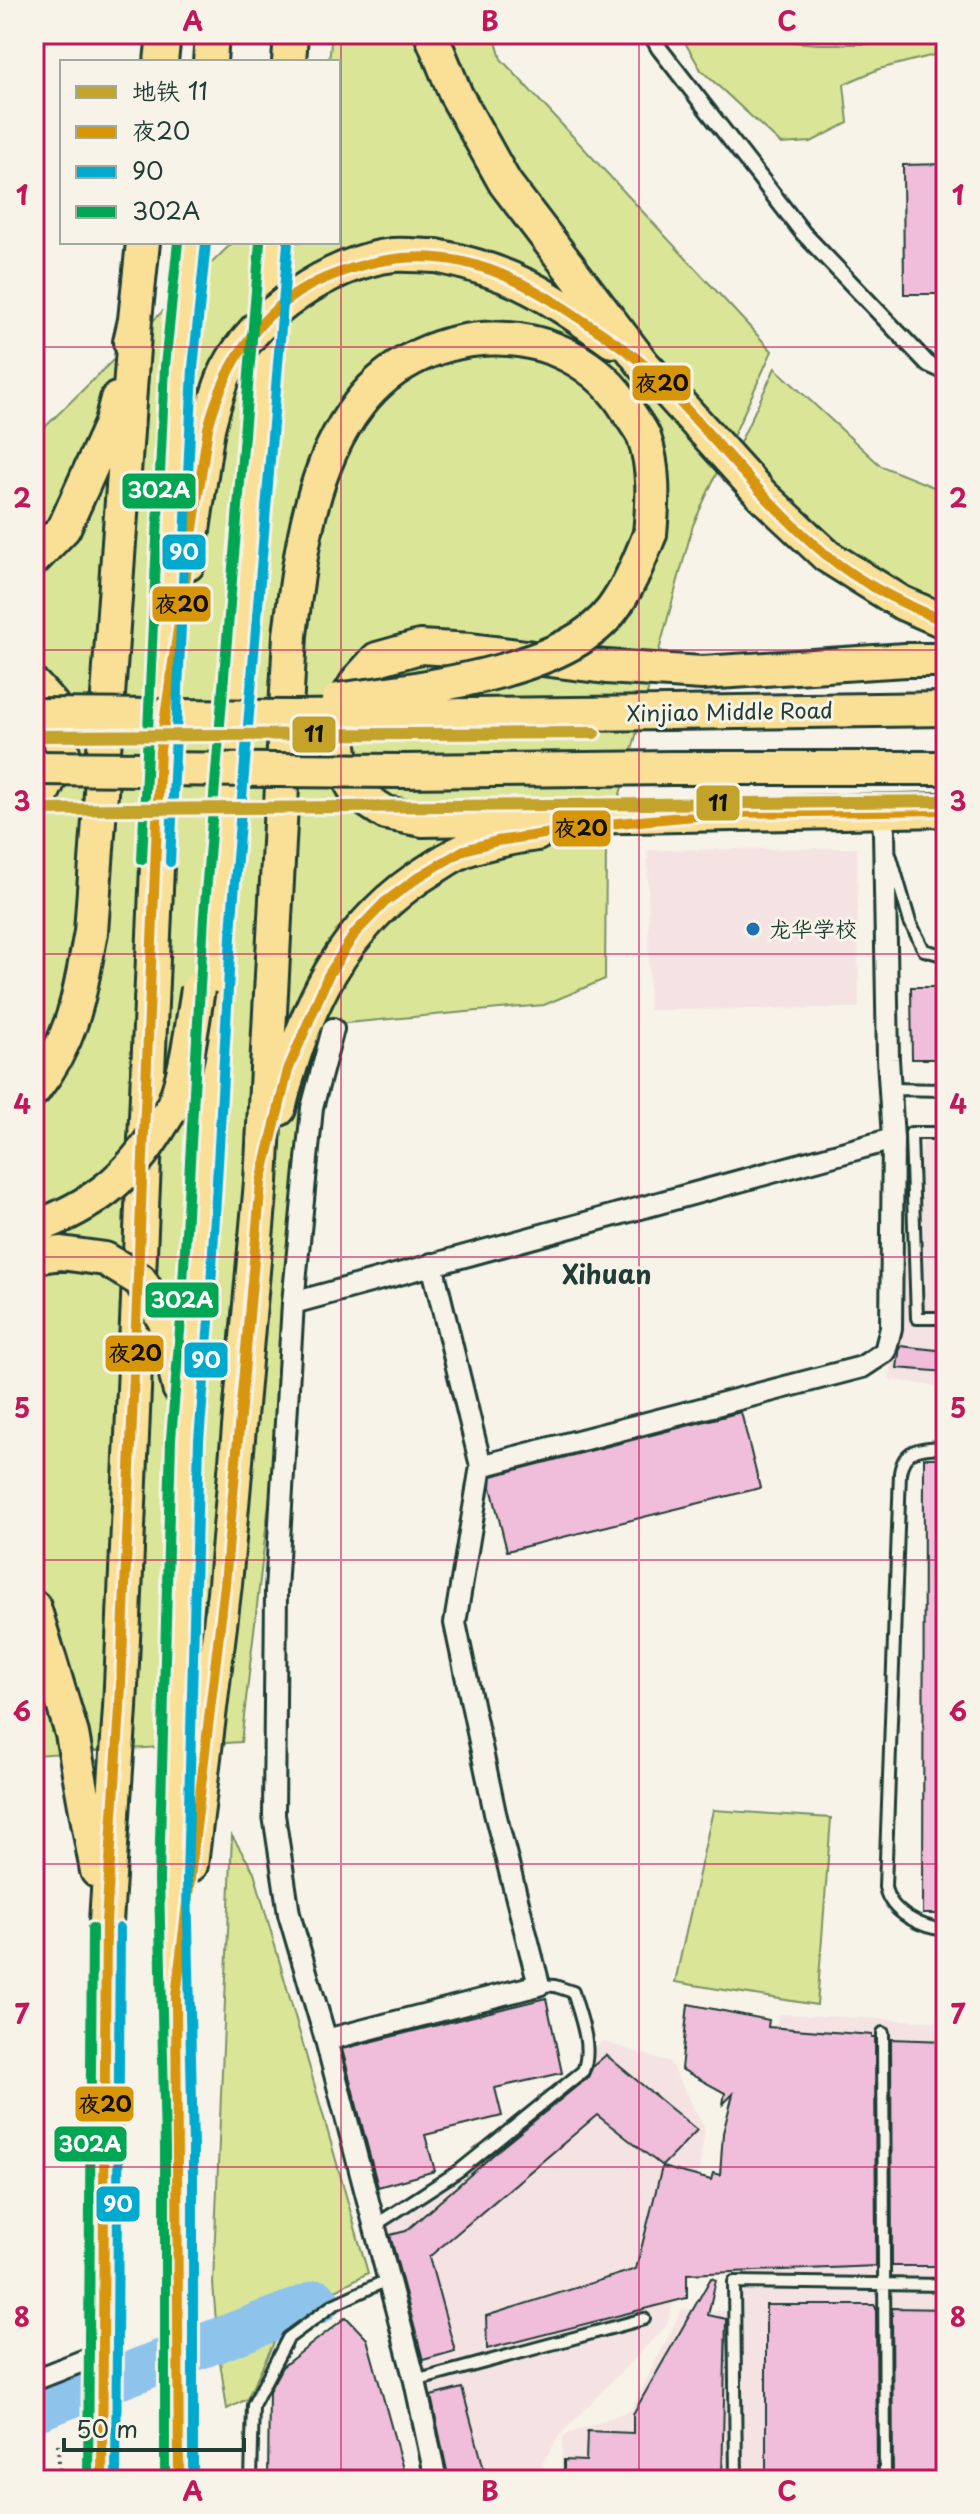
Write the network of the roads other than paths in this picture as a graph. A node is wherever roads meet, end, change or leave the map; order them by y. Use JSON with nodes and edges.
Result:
{"nodes":[{"id":1,"x":164,"y":34,"type":"edge"},
{"id":2,"x":212,"y":34,"type":"edge"},
{"id":3,"x":291,"y":34,"type":"edge"},
{"id":4,"x":431,"y":34,"type":"edge"},
{"id":5,"x":651,"y":34,"type":"edge"},
{"id":6,"x":161,"y":60,"type":"edge"},
{"id":7,"x":210,"y":60,"type":"edge"},
{"id":8,"x":289,"y":60,"type":"edge"},
{"id":9,"x":143,"y":244,"type":"edge"},
{"id":10,"x":192,"y":244,"type":"edge"},
{"id":11,"x":274,"y":244,"type":"edge"},
{"id":12,"x":135,"y":320,"type":"junction"},
{"id":13,"x":643,"y":364,"type":"junction"},
{"id":14,"x":946,"y":372,"type":"edge"},
{"id":15,"x":34,"y":559,"type":"edge"},
{"id":16,"x":946,"y":622,"type":"edge"},
{"id":17,"x":946,"y":660,"type":"edge"},
{"id":18,"x":34,"y":685,"type":"edge"},
{"id":19,"x":946,"y":709,"type":"edge"},
{"id":20,"x":34,"y":715,"type":"edge"},
{"id":21,"x":216,"y":717,"type":"junction"},
{"id":22,"x":231,"y":749,"type":"junction"},
{"id":23,"x":160,"y":750,"type":"junction"},
{"id":24,"x":34,"y":768,"type":"edge"},
{"id":25,"x":946,"y":768,"type":"edge"},
{"id":26,"x":192,"y":770,"type":"junction"},
{"id":27,"x":34,"y":790,"type":"edge"},
{"id":28,"x":34,"y":799,"type":"edge"},
{"id":29,"x":946,"y":810,"type":"edge"},
{"id":30,"x":728,"y":813,"type":"junction"},
{"id":31,"x":882,"y":821,"type":"junction"},
{"id":32,"x":946,"y":956,"type":"edge"},
{"id":33,"x":333,"y":1029,"type":"dead end"},
{"id":34,"x":890,"y":1089,"type":"junction"},
{"id":35,"x":34,"y":1090,"type":"edge"},
{"id":36,"x":946,"y":1090,"type":"edge"},
{"id":37,"x":946,"y":1133,"type":"edge"},
{"id":38,"x":893,"y":1139,"type":"junction"},
{"id":39,"x":261,"y":1182,"type":"junction"},
{"id":40,"x":34,"y":1228,"type":"edge"},
{"id":41,"x":34,"y":1257,"type":"edge"},
{"id":42,"x":432,"y":1264,"type":"junction"},
{"id":43,"x":293,"y":1303,"type":"junction"},
{"id":44,"x":946,"y":1318,"type":"edge"},
{"id":45,"x":185,"y":1439,"type":"junction"},
{"id":46,"x":946,"y":1447,"type":"edge"},
{"id":47,"x":481,"y":1466,"type":"junction"},
{"id":48,"x":34,"y":1607,"type":"edge"},
{"id":49,"x":106,"y":1922,"type":"junction"},
{"id":50,"x":946,"y":1930,"type":"edge"},
{"id":51,"x":539,"y":1985,"type":"junction"},
{"id":52,"x":176,"y":1996,"type":"junction"},
{"id":53,"x":883,"y":2033,"type":"dead end"},
{"id":54,"x":326,"y":2040,"type":"junction"},
{"id":55,"x":374,"y":2226,"type":"junction"},
{"id":56,"x":387,"y":2280,"type":"junction"},
{"id":57,"x":884,"y":2284,"type":"junction"},
{"id":58,"x":946,"y":2285,"type":"edge"},
{"id":59,"x":644,"y":2319,"type":"dead end"},
{"id":60,"x":103,"y":2353,"type":"junction"},
{"id":61,"x":34,"y":2380,"type":"edge"},
{"id":62,"x":415,"y":2381,"type":"junction"},
{"id":63,"x":102,"y":2480,"type":"edge"},
{"id":64,"x":179,"y":2480,"type":"edge"},
{"id":65,"x":251,"y":2480,"type":"edge"},
{"id":66,"x":436,"y":2480,"type":"edge"},
{"id":67,"x":736,"y":2480,"type":"edge"},
{"id":68,"x":885,"y":2480,"type":"edge"}],
"edges":[{"from":1,"to":6,"type":"highway"},
{"from":2,"to":7,"type":"highway"},
{"from":3,"to":8,"type":"highway"},
{"from":4,"to":13,"type":"highway"},
{"from":5,"to":14,"type":"street"},
{"from":9,"to":12,"type":"highway"},
{"from":10,"to":23,"type":"highway"},
{"from":11,"to":22,"type":"highway"},
{"from":12,"to":15,"type":"highway"},
{"from":12,"to":35,"type":"highway"},
{"from":13,"to":16,"type":"highway"},
{"from":13,"to":23,"type":"highway","bridge":true},
{"from":17,"to":30,"type":"highway"},
{"from":18,"to":28,"type":"highway"},
{"from":19,"to":21,"type":"highway","name":"Xinjiao Middle Road","bridge":true},
{"from":20,"to":21,"type":"highway","name":"Xinjiao Middle Road","bridge":true},
{"from":21,"to":39,"type":"highway","bridge":true},
{"from":22,"to":40,"type":"highway","bridge":true},
{"from":22,"to":45,"type":"highway"},
{"from":23,"to":49,"type":"highway"},
{"from":24,"to":26,"type":"highway","bridge":true},
{"from":25,"to":26,"type":"highway","bridge":true},
{"from":26,"to":27,"type":"highway","bridge":true},
{"from":29,"to":31,"type":"highway"},
{"from":30,"to":31,"type":"highway"},
{"from":30,"to":39,"type":"highway"},
{"from":31,"to":32,"type":"lane"},
{"from":31,"to":34,"type":"street"},
{"from":33,"to":43,"type":"street"},
{"from":34,"to":36,"type":"lane"},
{"from":34,"to":38,"type":"street"},
{"from":37,"to":44,"type":"lane"},
{"from":38,"to":42,"type":"street"},
{"from":38,"to":47,"type":"street"},
{"from":39,"to":52,"type":"highway"},
{"from":41,"to":45,"type":"highway","bridge":true},
{"from":42,"to":43,"type":"street"},
{"from":42,"to":47,"type":"street"},
{"from":43,"to":54,"type":"street"},
{"from":45,"to":52,"type":"highway"},
{"from":46,"to":50,"type":"lane"},
{"from":47,"to":51,"type":"street"},
{"from":48,"to":49,"type":"highway"},
{"from":49,"to":60,"type":"highway"},
{"from":51,"to":54,"type":"street"},
{"from":51,"to":55,"type":"lane"},
{"from":52,"to":64,"type":"highway"},
{"from":53,"to":57,"type":"lane"},
{"from":54,"to":55,"type":"street"},
{"from":55,"to":56,"type":"street"},
{"from":56,"to":62,"type":"street"},
{"from":56,"to":65,"type":"lane"},
{"from":57,"to":58,"type":"lane"},
{"from":57,"to":67,"type":"lane"},
{"from":57,"to":68,"type":"lane"},
{"from":59,"to":62,"type":"lane"},
{"from":60,"to":61,"type":"street"},
{"from":60,"to":63,"type":"highway"},
{"from":62,"to":66,"type":"street"}]}
